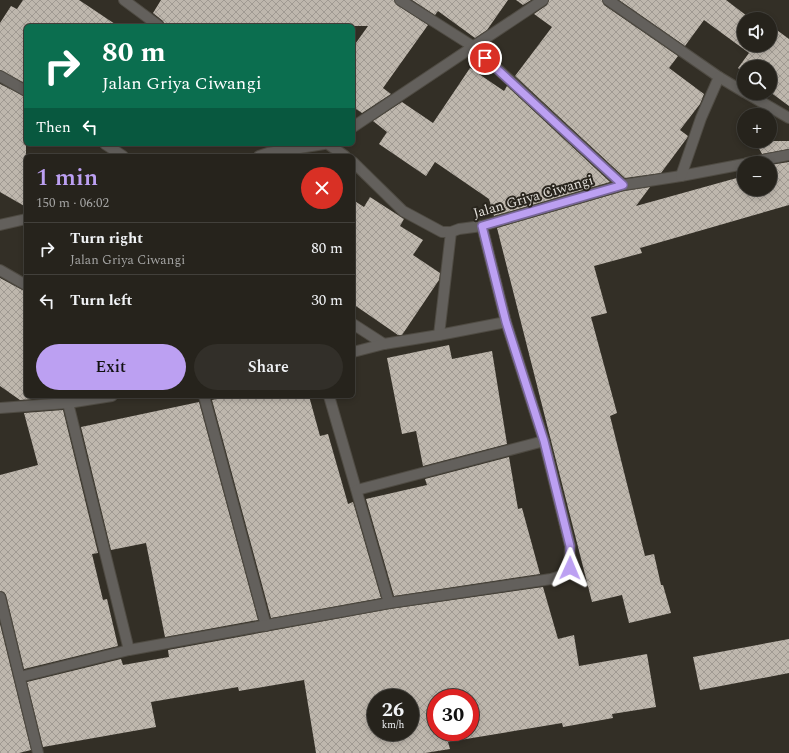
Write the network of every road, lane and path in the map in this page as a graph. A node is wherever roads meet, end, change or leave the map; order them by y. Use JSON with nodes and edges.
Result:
{"nodes":[{"id":1,"x":124,"y":0,"type":"edge"},
{"id":2,"x":400,"y":0,"type":"edge"},
{"id":3,"x":543,"y":0,"type":"edge"},
{"id":4,"x":608,"y":0,"type":"edge"},
{"id":5,"x":156,"y":24,"type":"edge"},
{"id":6,"x":474,"y":47,"type":"junction"},
{"id":7,"x":0,"y":76,"type":"edge"},
{"id":8,"x":719,"y":77,"type":"junction"},
{"id":9,"x":737,"y":87,"type":"edge"},
{"id":10,"x":24,"y":89,"type":"edge"},
{"id":11,"x":759,"y":100,"type":"edge"},
{"id":12,"x":789,"y":118,"type":"edge"},
{"id":13,"x":355,"y":126,"type":"edge"},
{"id":14,"x":108,"y":146,"type":"edge"},
{"id":15,"x":312,"y":146,"type":"edge"},
{"id":16,"x":331,"y":146,"type":"edge"},
{"id":17,"x":120,"y":154,"type":"edge"},
{"id":18,"x":265,"y":154,"type":"edge"},
{"id":19,"x":342,"y":154,"type":"edge"},
{"id":20,"x":789,"y":155,"type":"edge"},
{"id":21,"x":777,"y":157,"type":"edge"},
{"id":22,"x":355,"y":164,"type":"edge"},
{"id":23,"x":737,"y":165,"type":"edge"},
{"id":24,"x":681,"y":176,"type":"junction"},
{"id":25,"x":623,"y":185,"type":"junction"},
{"id":26,"x":24,"y":219,"type":"edge"},
{"id":27,"x":0,"y":225,"type":"edge"},
{"id":28,"x":482,"y":226,"type":"junction"},
{"id":29,"x":451,"y":232,"type":"junction"},
{"id":30,"x":0,"y":270,"type":"edge"},
{"id":31,"x":24,"y":284,"type":"edge"},
{"id":32,"x":506,"y":322,"type":"junction"},
{"id":33,"x":355,"y":325,"type":"edge"},
{"id":34,"x":439,"y":335,"type":"junction"},
{"id":35,"x":384,"y":344,"type":"junction"},
{"id":36,"x":355,"y":351,"type":"edge"},
{"id":37,"x":99,"y":398,"type":"edge"},
{"id":38,"x":205,"y":398,"type":"edge"},
{"id":39,"x":330,"y":398,"type":"edge"},
{"id":40,"x":68,"y":403,"type":"junction"},
{"id":41,"x":0,"y":408,"type":"edge"},
{"id":42,"x":544,"y":441,"type":"junction"},
{"id":43,"x":357,"y":490,"type":"junction"},
{"id":44,"x":0,"y":597,"type":"edge"},
{"id":45,"x":389,"y":603,"type":"junction"},
{"id":46,"x":266,"y":626,"type":"junction"},
{"id":47,"x":129,"y":650,"type":"junction"},
{"id":48,"x":20,"y":677,"type":"junction"},
{"id":49,"x":38,"y":753,"type":"edge"}],
"edges":[{"from":1,"to":5,"type":"street"},
{"from":2,"to":6,"type":"street"},
{"from":3,"to":6,"type":"street"},
{"from":4,"to":8,"type":"street"},
{"from":6,"to":13,"type":"street"},
{"from":6,"to":25,"type":"street"},
{"from":7,"to":10,"type":"street"},
{"from":8,"to":9,"type":"street"},
{"from":8,"to":24,"type":"street"},
{"from":11,"to":12,"type":"street"},
{"from":14,"to":17,"type":"street"},
{"from":15,"to":18,"type":"street"},
{"from":16,"to":19,"type":"street"},
{"from":20,"to":21,"type":"street"},
{"from":22,"to":29,"type":"street","name":"Jalan Griya Ciwangi"},
{"from":23,"to":24,"type":"street","name":"Jalan Griya Ciwangi"},
{"from":24,"to":25,"type":"street","name":"Jalan Griya Ciwangi"},
{"from":25,"to":28,"type":"street","name":"Jalan Griya Ciwangi"},
{"from":26,"to":27,"type":"street"},
{"from":28,"to":29,"type":"street","name":"Jalan Griya Ciwangi"},
{"from":28,"to":32,"type":"street"},
{"from":29,"to":34,"type":"street"},
{"from":30,"to":31,"type":"street"},
{"from":32,"to":34,"type":"street"},
{"from":32,"to":42,"type":"street"},
{"from":33,"to":35,"type":"street"},
{"from":34,"to":35,"type":"street"},
{"from":35,"to":36,"type":"street"},
{"from":37,"to":40,"type":"street"},
{"from":38,"to":46,"type":"street"},
{"from":39,"to":43,"type":"street"},
{"from":40,"to":41,"type":"street"},
{"from":40,"to":47,"type":"street"},
{"from":42,"to":43,"type":"street"},
{"from":42,"to":45,"type":"street"},
{"from":43,"to":45,"type":"street"},
{"from":44,"to":48,"type":"street"},
{"from":45,"to":46,"type":"street"},
{"from":46,"to":47,"type":"street"},
{"from":47,"to":48,"type":"street"},
{"from":48,"to":49,"type":"street"}]}
